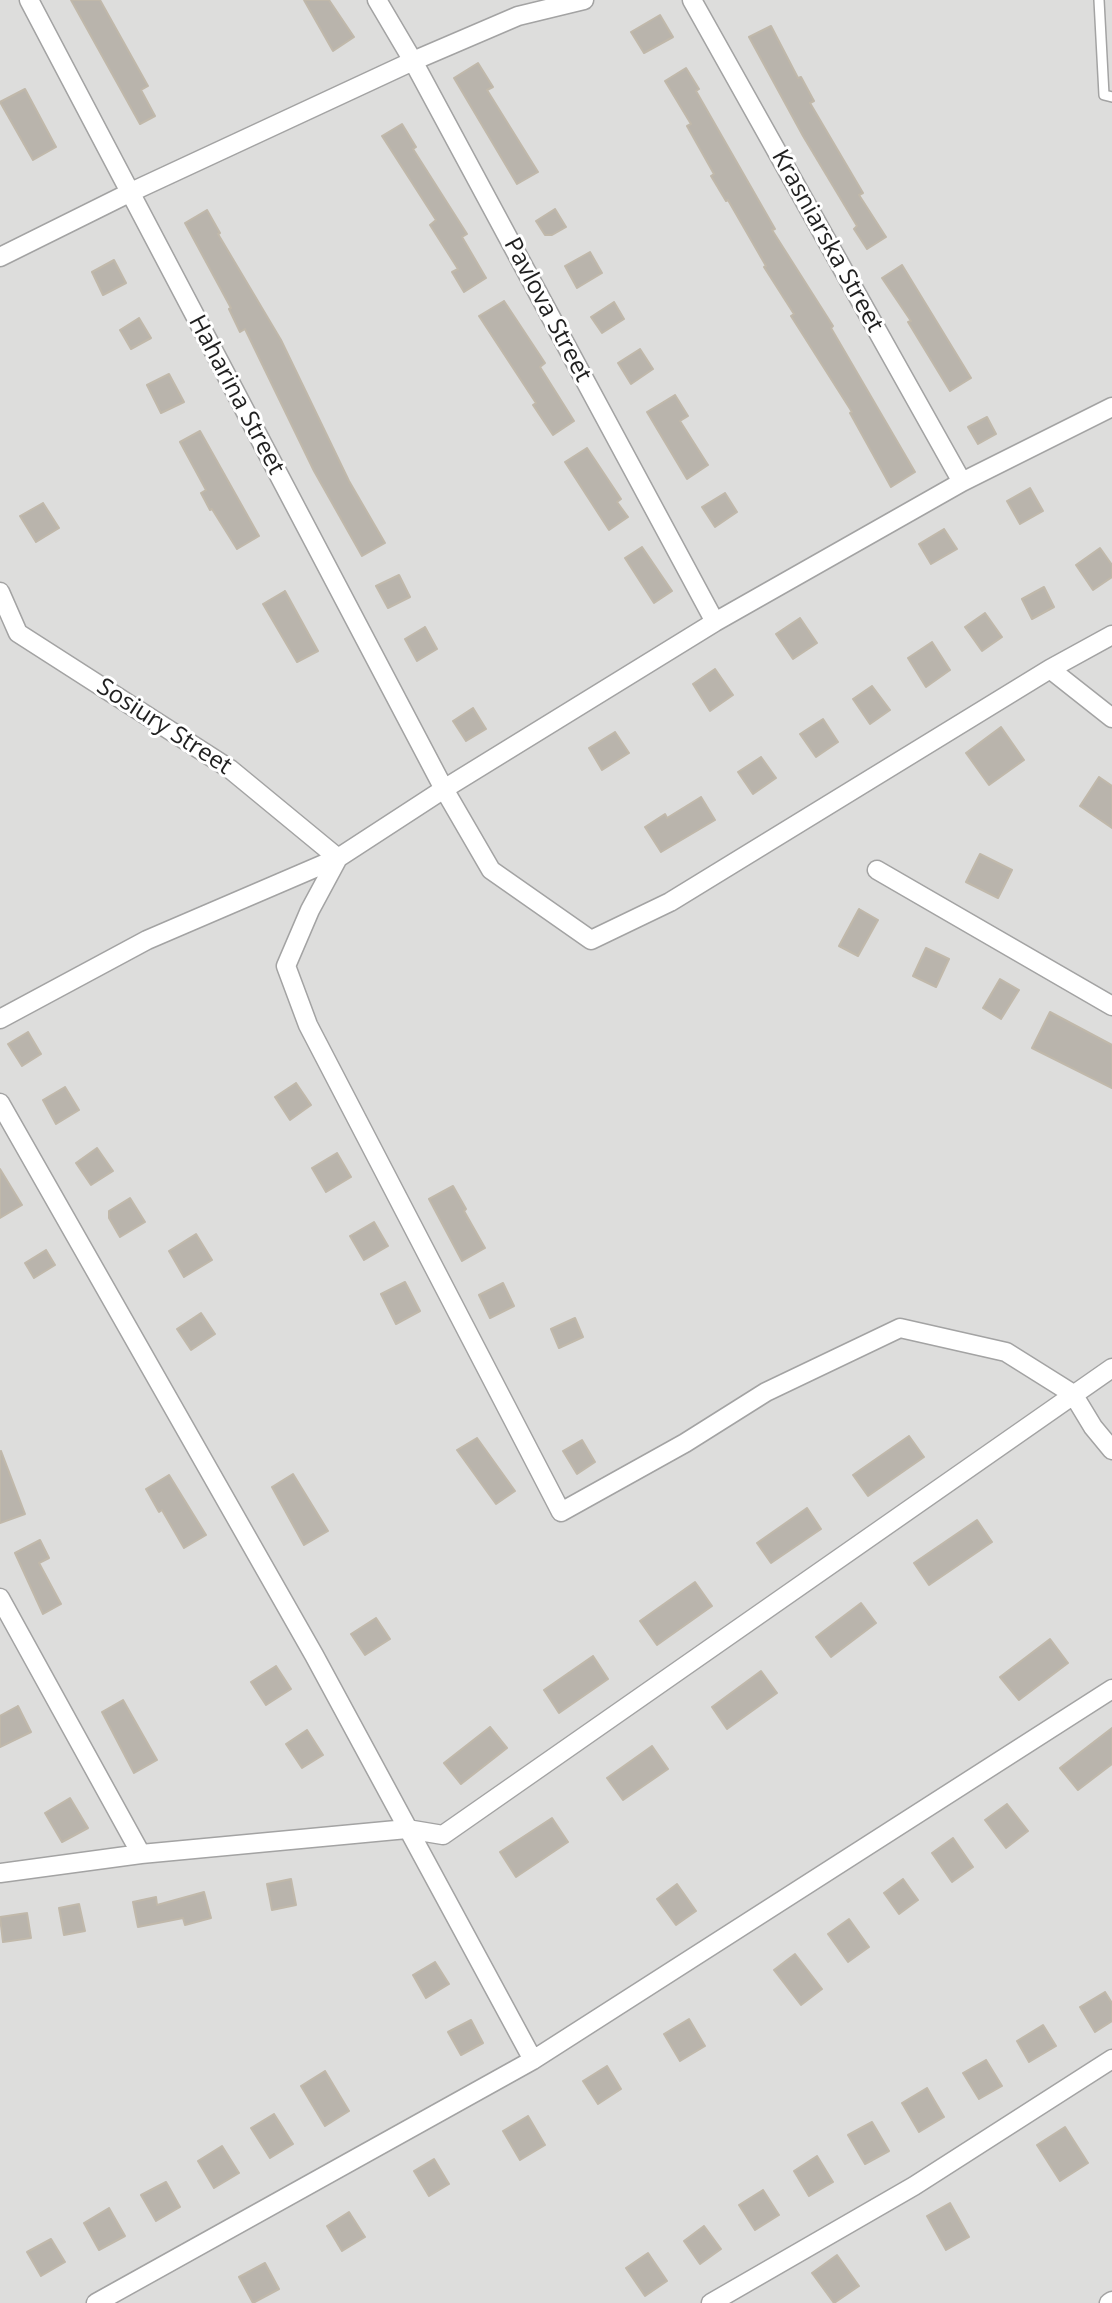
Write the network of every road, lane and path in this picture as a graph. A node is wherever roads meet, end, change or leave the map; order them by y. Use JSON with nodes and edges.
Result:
{"nodes":[{"id":1,"x":29,"y":0,"type":"edge"},
{"id":2,"x":377,"y":0,"type":"edge"},
{"id":3,"x":584,"y":0,"type":"edge"},
{"id":4,"x":692,"y":0,"type":"edge"},
{"id":5,"x":1099,"y":0,"type":"edge"},
{"id":6,"x":413,"y":61,"type":"junction"},
{"id":7,"x":1112,"y":97,"type":"edge"},
{"id":8,"x":129,"y":193,"type":"junction"},
{"id":9,"x":0,"y":257,"type":"edge"},
{"id":10,"x":1112,"y":407,"type":"edge"},
{"id":11,"x":962,"y":482,"type":"junction"},
{"id":12,"x":0,"y":592,"type":"edge"},
{"id":13,"x":715,"y":622,"type":"junction"},
{"id":14,"x":1112,"y":635,"type":"edge"},
{"id":15,"x":1050,"y":669,"type":"junction"},
{"id":16,"x":1112,"y":718,"type":"edge"},
{"id":17,"x":444,"y":789,"type":"junction"},
{"id":18,"x":338,"y":858,"type":"junction"},
{"id":19,"x":877,"y":870,"type":"dead end"},
{"id":20,"x":1112,"y":1006,"type":"edge"},
{"id":21,"x":0,"y":1019,"type":"edge"},
{"id":22,"x":0,"y":1103,"type":"edge"},
{"id":23,"x":1112,"y":1368,"type":"edge"},
{"id":24,"x":1073,"y":1394,"type":"junction"},
{"id":25,"x":1112,"y":1450,"type":"edge"},
{"id":26,"x":0,"y":1598,"type":"edge"},
{"id":27,"x":1112,"y":1689,"type":"edge"},
{"id":28,"x":407,"y":1829,"type":"junction"},
{"id":29,"x":141,"y":1854,"type":"junction"},
{"id":30,"x":0,"y":1873,"type":"edge"},
{"id":31,"x":1112,"y":2059,"type":"edge"},
{"id":32,"x":533,"y":2060,"type":"junction"},
{"id":33,"x":96,"y":2303,"type":"edge"},
{"id":34,"x":711,"y":2303,"type":"edge"}],
"edges":[{"from":1,"to":8,"type":"street","name":"Haharina Street"},
{"from":2,"to":6,"type":"street","name":"Pavlova Street"},
{"from":3,"to":6,"type":"street"},
{"from":4,"to":11,"type":"street","name":"Krasniarska Street"},
{"from":5,"to":7,"type":"lane"},
{"from":6,"to":8,"type":"street"},
{"from":6,"to":13,"type":"street","name":"Pavlova Street"},
{"from":8,"to":9,"type":"street"},
{"from":8,"to":17,"type":"street","name":"Haharina Street"},
{"from":10,"to":11,"type":"street"},
{"from":11,"to":13,"type":"street"},
{"from":12,"to":18,"type":"street","name":"Sosiury Street"},
{"from":13,"to":17,"type":"street"},
{"from":14,"to":15,"type":"street"},
{"from":15,"to":16,"type":"street"},
{"from":15,"to":17,"type":"street","name":"Haharina Street"},
{"from":17,"to":18,"type":"street"},
{"from":18,"to":21,"type":"street"},
{"from":18,"to":24,"type":"street"},
{"from":19,"to":20,"type":"street"},
{"from":22,"to":28,"type":"street"},
{"from":23,"to":24,"type":"street"},
{"from":24,"to":25,"type":"street"},
{"from":24,"to":28,"type":"street"},
{"from":26,"to":29,"type":"street"},
{"from":27,"to":32,"type":"street"},
{"from":28,"to":29,"type":"street"},
{"from":28,"to":32,"type":"street"},
{"from":29,"to":30,"type":"street"},
{"from":31,"to":34,"type":"street"},
{"from":32,"to":33,"type":"street"}]}
